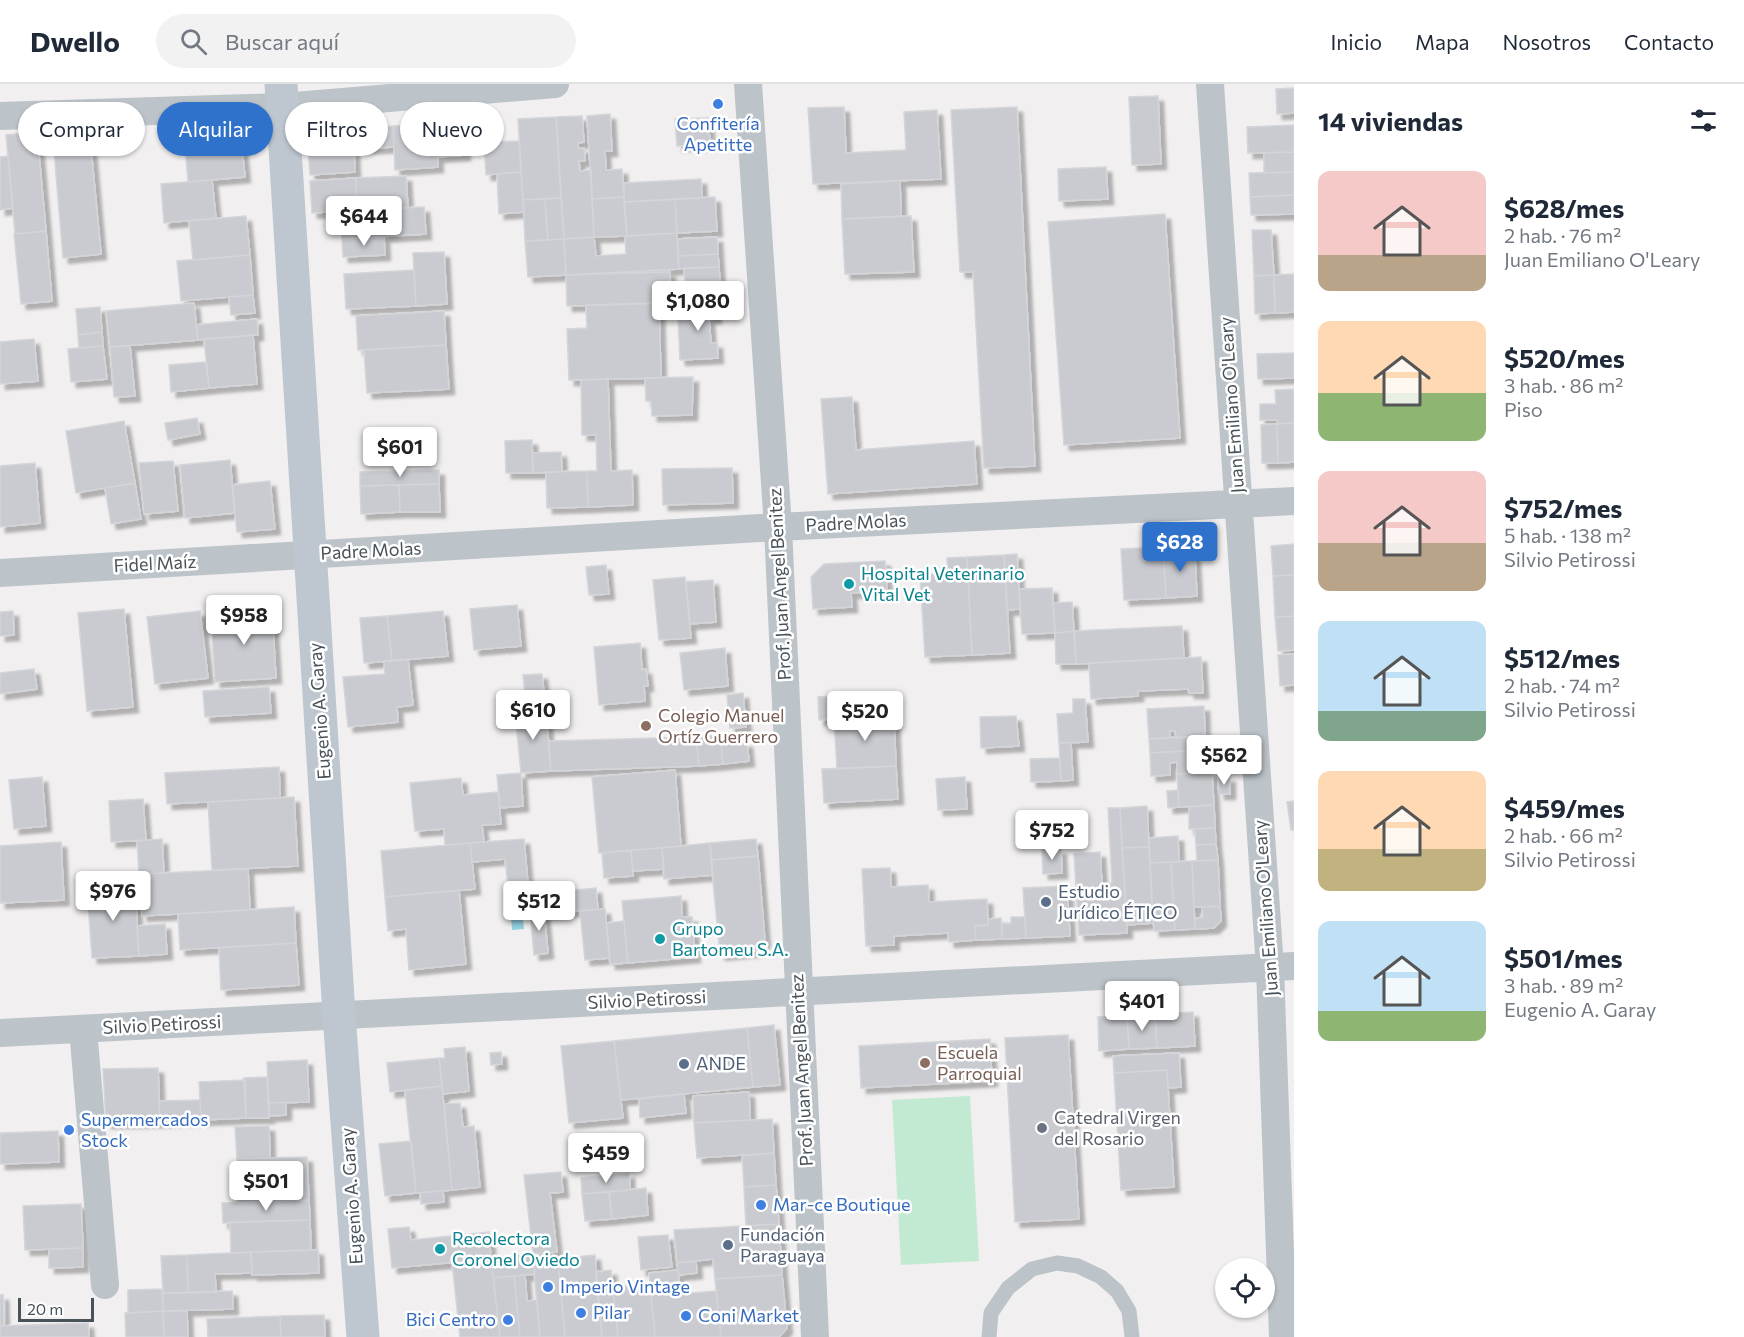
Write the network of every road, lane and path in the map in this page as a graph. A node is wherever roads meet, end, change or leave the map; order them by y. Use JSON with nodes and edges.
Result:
{"nodes":[{"id":1,"x":555,"y":84,"type":"edge"},
{"id":2,"x":748,"y":84,"type":"edge"},
{"id":3,"x":1210,"y":84,"type":"edge"},
{"id":4,"x":282,"y":95,"type":"edge"},
{"id":5,"x":0,"y":116,"type":"edge"},
{"id":6,"x":1294,"y":501,"type":"edge"},
{"id":7,"x":1238,"y":504,"type":"junction"},
{"id":8,"x":778,"y":527,"type":"junction"},
{"id":9,"x":311,"y":555,"type":"junction"},
{"id":10,"x":0,"y":573,"type":"edge"},
{"id":11,"x":1282,"y":967,"type":"edge"},
{"id":12,"x":799,"y":992,"type":"junction"},
{"id":13,"x":339,"y":1015,"type":"junction"},
{"id":14,"x":83,"y":1029,"type":"junction"},
{"id":15,"x":0,"y":1033,"type":"edge"},
{"id":16,"x":105,"y":1286,"type":"dead end"},
{"id":17,"x":363,"y":1337,"type":"edge"},
{"id":18,"x":815,"y":1337,"type":"edge"},
{"id":19,"x":988,"y":1337,"type":"edge"},
{"id":20,"x":1132,"y":1337,"type":"edge"},
{"id":21,"x":1283,"y":1337,"type":"edge"}],
"edges":[{"from":1,"to":4,"type":"street"},
{"from":2,"to":8,"type":"street","name":"Prof. Juan Angel Benitez"},
{"from":3,"to":7,"type":"street","name":"Juan Emiliano O'Leary"},
{"from":4,"to":5,"type":"street"},
{"from":4,"to":9,"type":"street","name":"Eugenio A. Garay"},
{"from":6,"to":7,"type":"street","name":"Padre Molas"},
{"from":7,"to":8,"type":"street","name":"Padre Molas"},
{"from":7,"to":11,"type":"street","name":"Juan Emiliano O'Leary"},
{"from":8,"to":9,"type":"street","name":"Padre Molas"},
{"from":8,"to":12,"type":"street","name":"Prof. Juan Angel Benitez"},
{"from":9,"to":10,"type":"street","name":"Fidel Maíz"},
{"from":9,"to":13,"type":"street","name":"Eugenio A. Garay"},
{"from":11,"to":12,"type":"street","name":"Silvio Petirossi"},
{"from":11,"to":21,"type":"street","name":"Juan Emiliano O'Leary"},
{"from":12,"to":13,"type":"street","name":"Silvio Petirossi"},
{"from":12,"to":18,"type":"street","name":"Prof. Juan Angel Benitez"},
{"from":13,"to":14,"type":"street","name":"Silvio Petirossi"},
{"from":13,"to":17,"type":"street","name":"Eugenio A. Garay"},
{"from":14,"to":15,"type":"street","name":"Silvio Petirossi"},
{"from":14,"to":16,"type":"street"},
{"from":19,"to":20,"type":"lane"}]}
